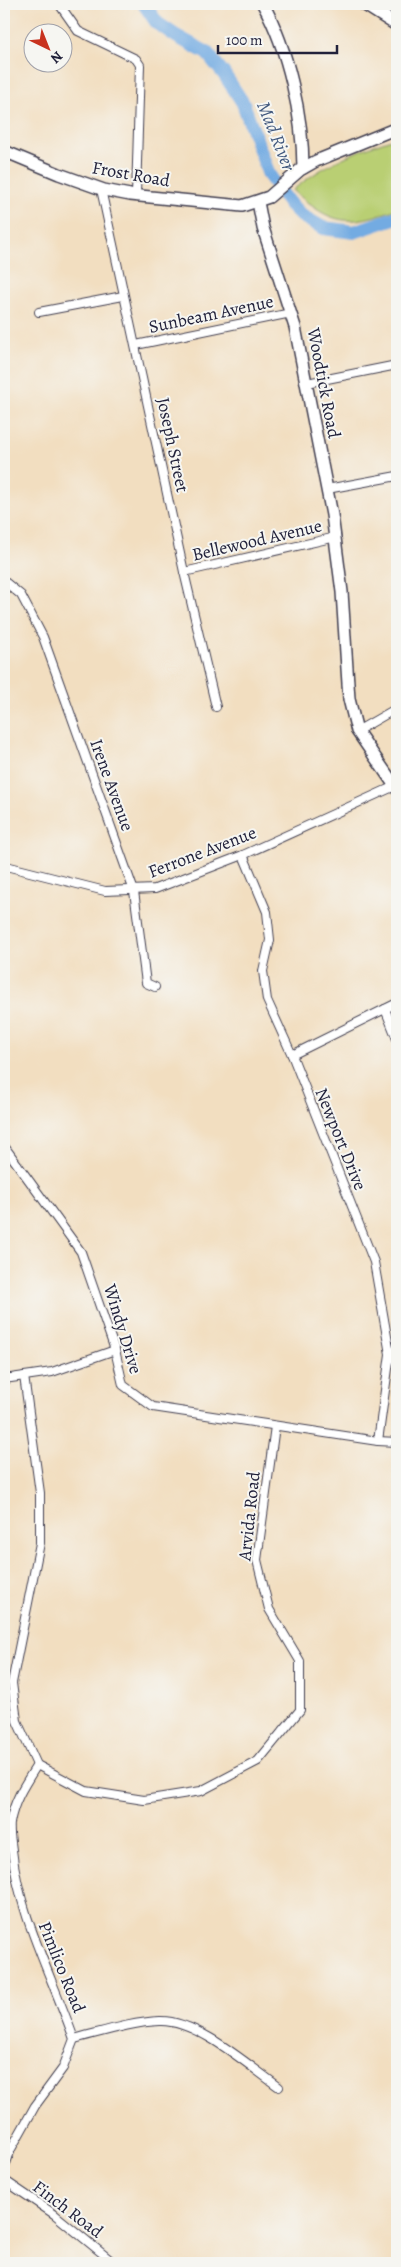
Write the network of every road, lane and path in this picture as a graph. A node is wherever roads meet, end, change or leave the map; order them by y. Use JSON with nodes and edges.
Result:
{"nodes":[{"id":1,"x":59,"y":4,"type":"edge"},
{"id":2,"x":263,"y":4,"type":"edge"},
{"id":3,"x":364,"y":4,"type":"edge"},
{"id":4,"x":397,"y":25,"type":"edge"},
{"id":5,"x":397,"y":128,"type":"edge"},
{"id":6,"x":4,"y":151,"type":"edge"},
{"id":7,"x":303,"y":168,"type":"junction"},
{"id":8,"x":101,"y":189,"type":"junction"},
{"id":9,"x":136,"y":195,"type":"junction"},
{"id":10,"x":258,"y":202,"type":"junction"},
{"id":11,"x":123,"y":296,"type":"junction"},
{"id":12,"x":38,"y":312,"type":"dead end"},
{"id":13,"x":291,"y":313,"type":"junction"},
{"id":14,"x":136,"y":345,"type":"junction"},
{"id":15,"x":397,"y":365,"type":"edge"},
{"id":16,"x":307,"y":383,"type":"junction"},
{"id":17,"x":397,"y":476,"type":"edge"},
{"id":18,"x":327,"y":489,"type":"junction"},
{"id":19,"x":336,"y":537,"type":"junction"},
{"id":20,"x":184,"y":572,"type":"junction"},
{"id":21,"x":4,"y":581,"type":"edge"},
{"id":22,"x":216,"y":707,"type":"dead end"},
{"id":23,"x":397,"y":708,"type":"edge"},
{"id":24,"x":357,"y":731,"type":"junction"},
{"id":25,"x":396,"y":788,"type":"edge"},
{"id":26,"x":243,"y":855,"type":"junction"},
{"id":27,"x":10,"y":867,"type":"dead end"},
{"id":28,"x":134,"y":891,"type":"junction"},
{"id":29,"x":155,"y":987,"type":"dead end"},
{"id":30,"x":397,"y":1003,"type":"edge"},
{"id":31,"x":385,"y":1009,"type":"junction"},
{"id":32,"x":397,"y":1039,"type":"edge"},
{"id":33,"x":292,"y":1055,"type":"junction"},
{"id":34,"x":4,"y":1146,"type":"edge"},
{"id":35,"x":115,"y":1350,"type":"junction"},
{"id":36,"x":24,"y":1376,"type":"junction"},
{"id":37,"x":4,"y":1378,"type":"edge"},
{"id":38,"x":275,"y":1426,"type":"junction"},
{"id":39,"x":378,"y":1441,"type":"junction"},
{"id":40,"x":397,"y":1442,"type":"edge"},
{"id":41,"x":8,"y":1682,"type":"edge"},
{"id":42,"x":37,"y":1765,"type":"junction"},
{"id":43,"x":74,"y":2039,"type":"junction"},
{"id":44,"x":279,"y":2087,"type":"dead end"},
{"id":45,"x":4,"y":2170,"type":"edge"},
{"id":46,"x":4,"y":2180,"type":"edge"},
{"id":47,"x":114,"y":2263,"type":"edge"}],
"edges":[{"from":1,"to":9,"type":"street"},
{"from":2,"to":7,"type":"main road"},
{"from":3,"to":4,"type":"main road"},
{"from":5,"to":7,"type":"main road"},
{"from":6,"to":8,"type":"main road","name":"Frost Road"},
{"from":7,"to":10,"type":"main road"},
{"from":8,"to":9,"type":"main road","name":"Frost Road"},
{"from":8,"to":11,"type":"street","name":"Joseph Street"},
{"from":9,"to":10,"type":"main road","name":"Frost Road"},
{"from":10,"to":13,"type":"main road","name":"Woodtick Road"},
{"from":11,"to":12,"type":"street"},
{"from":11,"to":14,"type":"street","name":"Joseph Street"},
{"from":13,"to":14,"type":"street","name":"Sunbeam Avenue"},
{"from":13,"to":16,"type":"main road","name":"Woodtick Road"},
{"from":14,"to":20,"type":"street","name":"Joseph Street"},
{"from":15,"to":16,"type":"street"},
{"from":16,"to":18,"type":"main road","name":"Woodtick Road"},
{"from":17,"to":18,"type":"street"},
{"from":18,"to":19,"type":"main road","name":"Woodtick Road"},
{"from":19,"to":20,"type":"street","name":"Bellewood Avenue"},
{"from":19,"to":24,"type":"main road","name":"Woodtick Road"},
{"from":20,"to":22,"type":"street","name":"Joseph Street"},
{"from":21,"to":28,"type":"street","name":"Irene Avenue"},
{"from":23,"to":24,"type":"street"},
{"from":24,"to":25,"type":"main road","name":"Woodtick Road"},
{"from":25,"to":26,"type":"street","name":"Ferrone Avenue"},
{"from":26,"to":28,"type":"street","name":"Ferrone Avenue"},
{"from":26,"to":33,"type":"street","name":"Newport Drive"},
{"from":27,"to":28,"type":"street","name":"Ferrone Avenue"},
{"from":28,"to":29,"type":"street","name":"Irene Avenue"},
{"from":30,"to":31,"type":"street"},
{"from":31,"to":32,"type":"street"},
{"from":31,"to":33,"type":"street"},
{"from":33,"to":39,"type":"street","name":"Newport Drive"},
{"from":34,"to":35,"type":"street","name":"Windy Drive"},
{"from":35,"to":36,"type":"street"},
{"from":35,"to":38,"type":"street","name":"Windy Drive"},
{"from":36,"to":37,"type":"street"},
{"from":36,"to":41,"type":"street"},
{"from":38,"to":39,"type":"street","name":"Windy Drive"},
{"from":38,"to":42,"type":"street","name":"Arvida Road"},
{"from":39,"to":40,"type":"street","name":"Windy Drive"},
{"from":41,"to":42,"type":"street"},
{"from":42,"to":43,"type":"street","name":"Pimlico Road"},
{"from":43,"to":44,"type":"street"},
{"from":43,"to":45,"type":"street","name":"Pimlico Road"},
{"from":46,"to":47,"type":"street","name":"Finch Road"}]}
